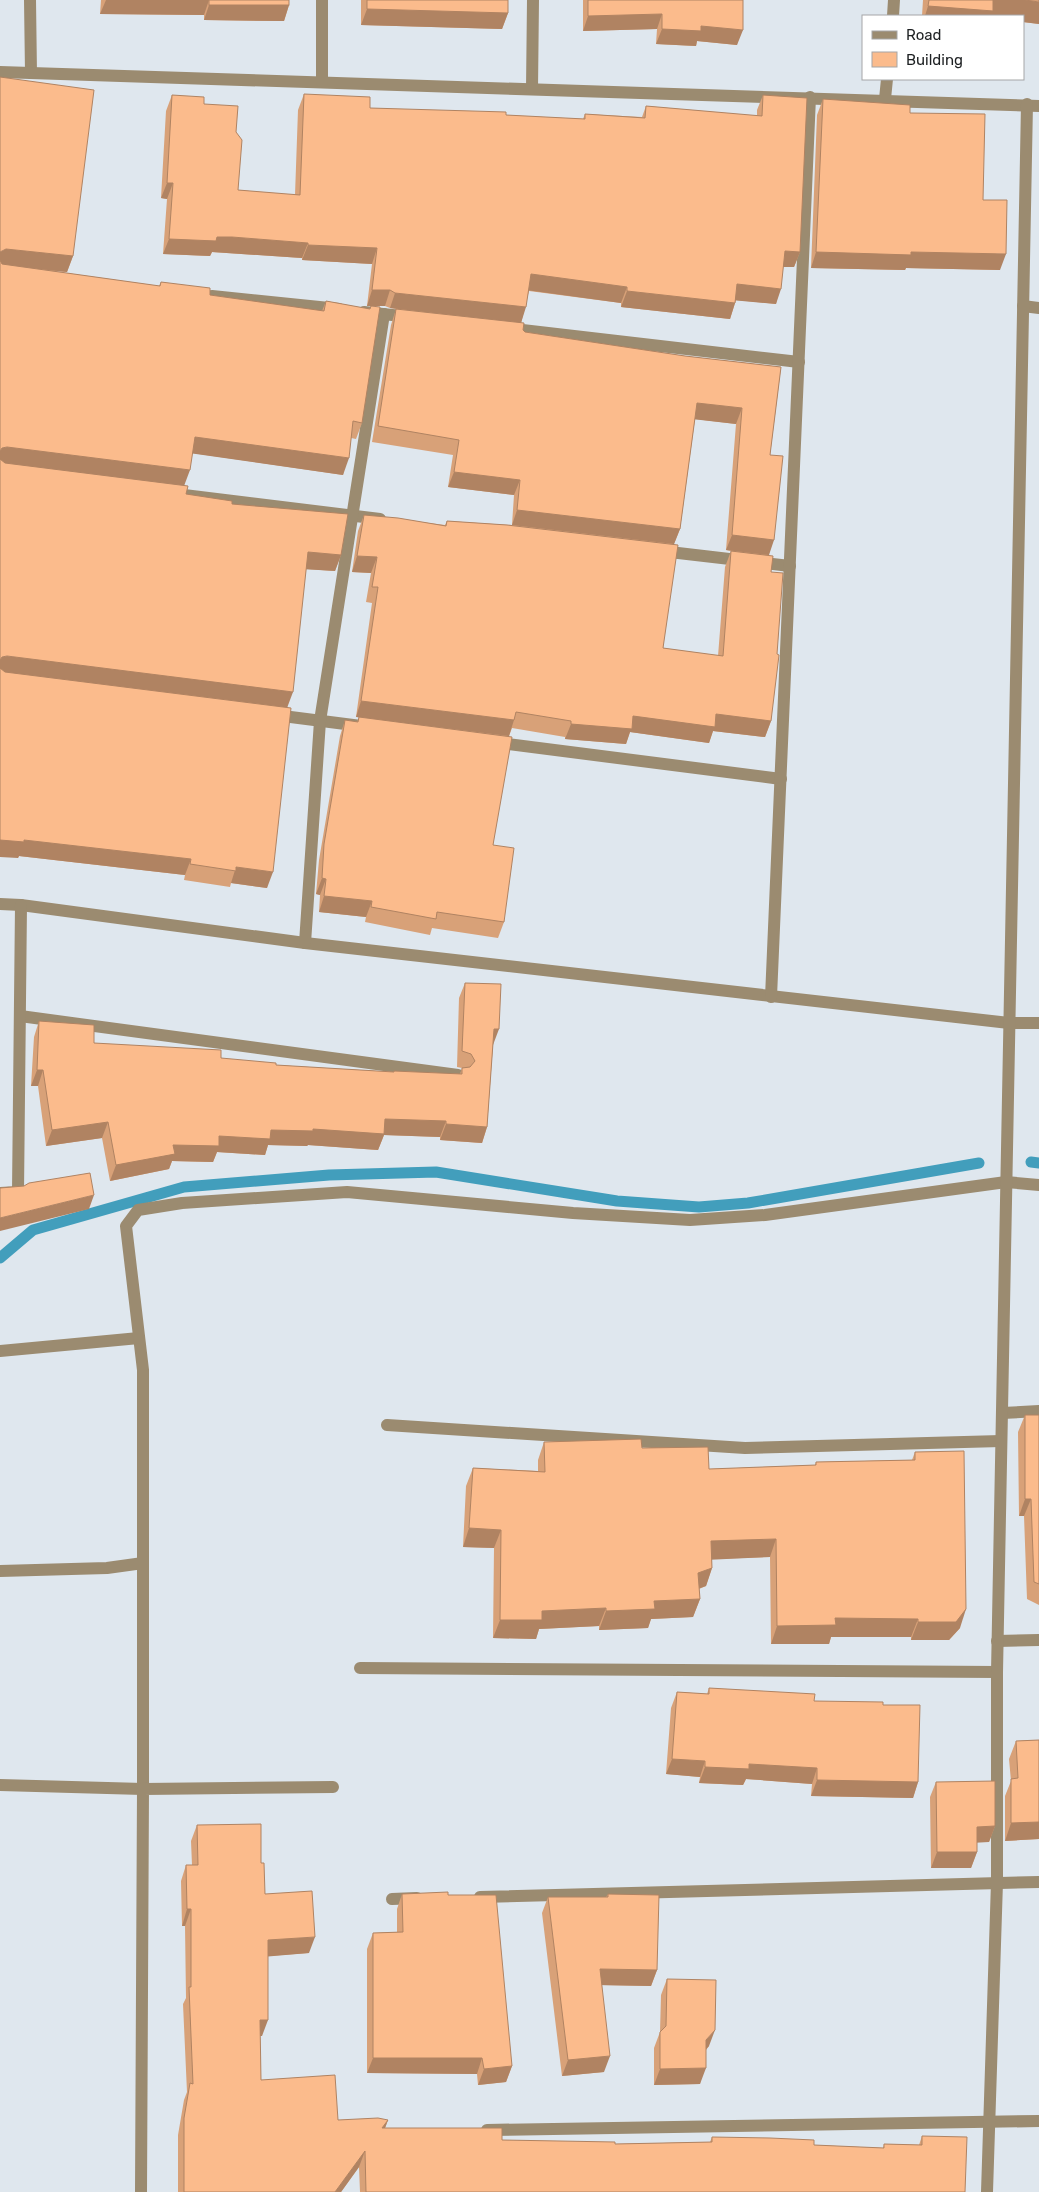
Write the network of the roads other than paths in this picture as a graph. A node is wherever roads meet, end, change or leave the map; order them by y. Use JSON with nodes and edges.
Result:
{"nodes":[{"id":1,"x":30,"y":0,"type":"edge"},
{"id":2,"x":322,"y":0,"type":"edge"},
{"id":3,"x":532,"y":0,"type":"edge"},
{"id":4,"x":894,"y":0,"type":"edge"},
{"id":5,"x":893,"y":15,"type":"edge"},
{"id":6,"x":0,"y":72,"type":"edge"},
{"id":7,"x":32,"y":73,"type":"junction"},
{"id":8,"x":887,"y":80,"type":"edge"},
{"id":9,"x":322,"y":82,"type":"junction"},
{"id":10,"x":532,"y":89,"type":"junction"},
{"id":11,"x":810,"y":97,"type":"junction"},
{"id":12,"x":885,"y":100,"type":"junction"},
{"id":13,"x":1033,"y":105,"type":"edge"},
{"id":14,"x":197,"y":294,"type":"edge"},
{"id":15,"x":1023,"y":306,"type":"junction"},
{"id":16,"x":1039,"y":308,"type":"edge"},
{"id":17,"x":384,"y":314,"type":"junction"},
{"id":18,"x":423,"y":319,"type":"edge"},
{"id":19,"x":492,"y":327,"type":"edge"},
{"id":20,"x":798,"y":362,"type":"junction"},
{"id":21,"x":175,"y":494,"type":"edge"},
{"id":22,"x":351,"y":516,"type":"junction"},
{"id":23,"x":390,"y":520,"type":"edge"},
{"id":24,"x":644,"y":549,"type":"edge"},
{"id":25,"x":790,"y":566,"type":"junction"},
{"id":26,"x":262,"y":713,"type":"edge"},
{"id":27,"x":320,"y":721,"type":"junction"},
{"id":28,"x":375,"y":728,"type":"edge"},
{"id":29,"x":479,"y":741,"type":"edge"},
{"id":30,"x":780,"y":779,"type":"junction"},
{"id":31,"x":0,"y":904,"type":"edge"},
{"id":32,"x":21,"y":904,"type":"junction"},
{"id":33,"x":305,"y":943,"type":"junction"},
{"id":34,"x":771,"y":996,"type":"junction"},
{"id":35,"x":20,"y":1016,"type":"junction"},
{"id":36,"x":1009,"y":1023,"type":"junction"},
{"id":37,"x":1039,"y":1023,"type":"edge"},
{"id":38,"x":461,"y":1076,"type":"edge"},
{"id":39,"x":1006,"y":1182,"type":"junction"},
{"id":40,"x":1039,"y":1185,"type":"edge"},
{"id":41,"x":0,"y":1193,"type":"edge"},
{"id":42,"x":138,"y":1338,"type":"junction"},
{"id":43,"x":0,"y":1351,"type":"edge"},
{"id":44,"x":1039,"y":1411,"type":"edge"},
{"id":45,"x":1002,"y":1413,"type":"junction"},
{"id":46,"x":387,"y":1425,"type":"dead end"},
{"id":47,"x":1002,"y":1441,"type":"junction"},
{"id":48,"x":143,"y":1563,"type":"junction"},
{"id":49,"x":0,"y":1571,"type":"edge"},
{"id":50,"x":1039,"y":1640,"type":"edge"},
{"id":51,"x":998,"y":1641,"type":"junction"},
{"id":52,"x":360,"y":1668,"type":"dead end"},
{"id":53,"x":997,"y":1672,"type":"junction"},
{"id":54,"x":0,"y":1785,"type":"edge"},
{"id":55,"x":333,"y":1787,"type":"dead end"},
{"id":56,"x":143,"y":1789,"type":"junction"},
{"id":57,"x":997,"y":1882,"type":"junction"},
{"id":58,"x":1039,"y":1882,"type":"edge"},
{"id":59,"x":472,"y":1897,"type":"edge"},
{"id":60,"x":432,"y":1898,"type":"edge"},
{"id":61,"x":392,"y":1899,"type":"dead end"},
{"id":62,"x":1039,"y":2121,"type":"edge"},
{"id":63,"x":989,"y":2123,"type":"junction"},
{"id":64,"x":471,"y":2130,"type":"edge"},
{"id":65,"x":140,"y":2192,"type":"edge"},
{"id":66,"x":987,"y":2192,"type":"edge"}],
"edges":[{"from":1,"to":7,"type":"street"},
{"from":2,"to":9,"type":"street"},
{"from":3,"to":10,"type":"street"},
{"from":4,"to":5,"type":"street"},
{"from":6,"to":7,"type":"street"},
{"from":7,"to":9,"type":"street"},
{"from":8,"to":12,"type":"street"},
{"from":9,"to":10,"type":"street"},
{"from":10,"to":11,"type":"street"},
{"from":11,"to":12,"type":"street"},
{"from":11,"to":20,"type":"street"},
{"from":12,"to":13,"type":"street"},
{"from":13,"to":15,"type":"street"},
{"from":14,"to":17,"type":"street"},
{"from":15,"to":16,"type":"street"},
{"from":15,"to":36,"type":"street"},
{"from":17,"to":18,"type":"street"},
{"from":17,"to":22,"type":"street"},
{"from":19,"to":20,"type":"street"},
{"from":20,"to":25,"type":"street"},
{"from":21,"to":22,"type":"street"},
{"from":22,"to":23,"type":"street"},
{"from":22,"to":27,"type":"street"},
{"from":24,"to":25,"type":"street"},
{"from":25,"to":30,"type":"street"},
{"from":26,"to":27,"type":"street"},
{"from":27,"to":28,"type":"street"},
{"from":27,"to":33,"type":"street"},
{"from":29,"to":30,"type":"street"},
{"from":30,"to":34,"type":"street"},
{"from":31,"to":32,"type":"street"},
{"from":32,"to":33,"type":"street"},
{"from":32,"to":35,"type":"street"},
{"from":33,"to":34,"type":"street"},
{"from":34,"to":36,"type":"street"},
{"from":35,"to":38,"type":"street"},
{"from":35,"to":41,"type":"street"},
{"from":36,"to":37,"type":"street"},
{"from":36,"to":39,"type":"street"},
{"from":39,"to":40,"type":"street"},
{"from":39,"to":42,"type":"street"},
{"from":39,"to":45,"type":"street"},
{"from":42,"to":43,"type":"street"},
{"from":42,"to":48,"type":"street"},
{"from":44,"to":45,"type":"street"},
{"from":45,"to":47,"type":"street"},
{"from":46,"to":47,"type":"street"},
{"from":47,"to":51,"type":"street"},
{"from":48,"to":49,"type":"street"},
{"from":48,"to":56,"type":"street"},
{"from":50,"to":51,"type":"street"},
{"from":51,"to":53,"type":"street"},
{"from":52,"to":53,"type":"street"},
{"from":53,"to":57,"type":"street"},
{"from":54,"to":56,"type":"street"},
{"from":55,"to":56,"type":"street"},
{"from":56,"to":65,"type":"street"},
{"from":57,"to":58,"type":"street"},
{"from":57,"to":59,"type":"street"},
{"from":57,"to":63,"type":"street"},
{"from":60,"to":61,"type":"street"},
{"from":62,"to":63,"type":"street"},
{"from":63,"to":64,"type":"street"},
{"from":63,"to":66,"type":"street"}]}
